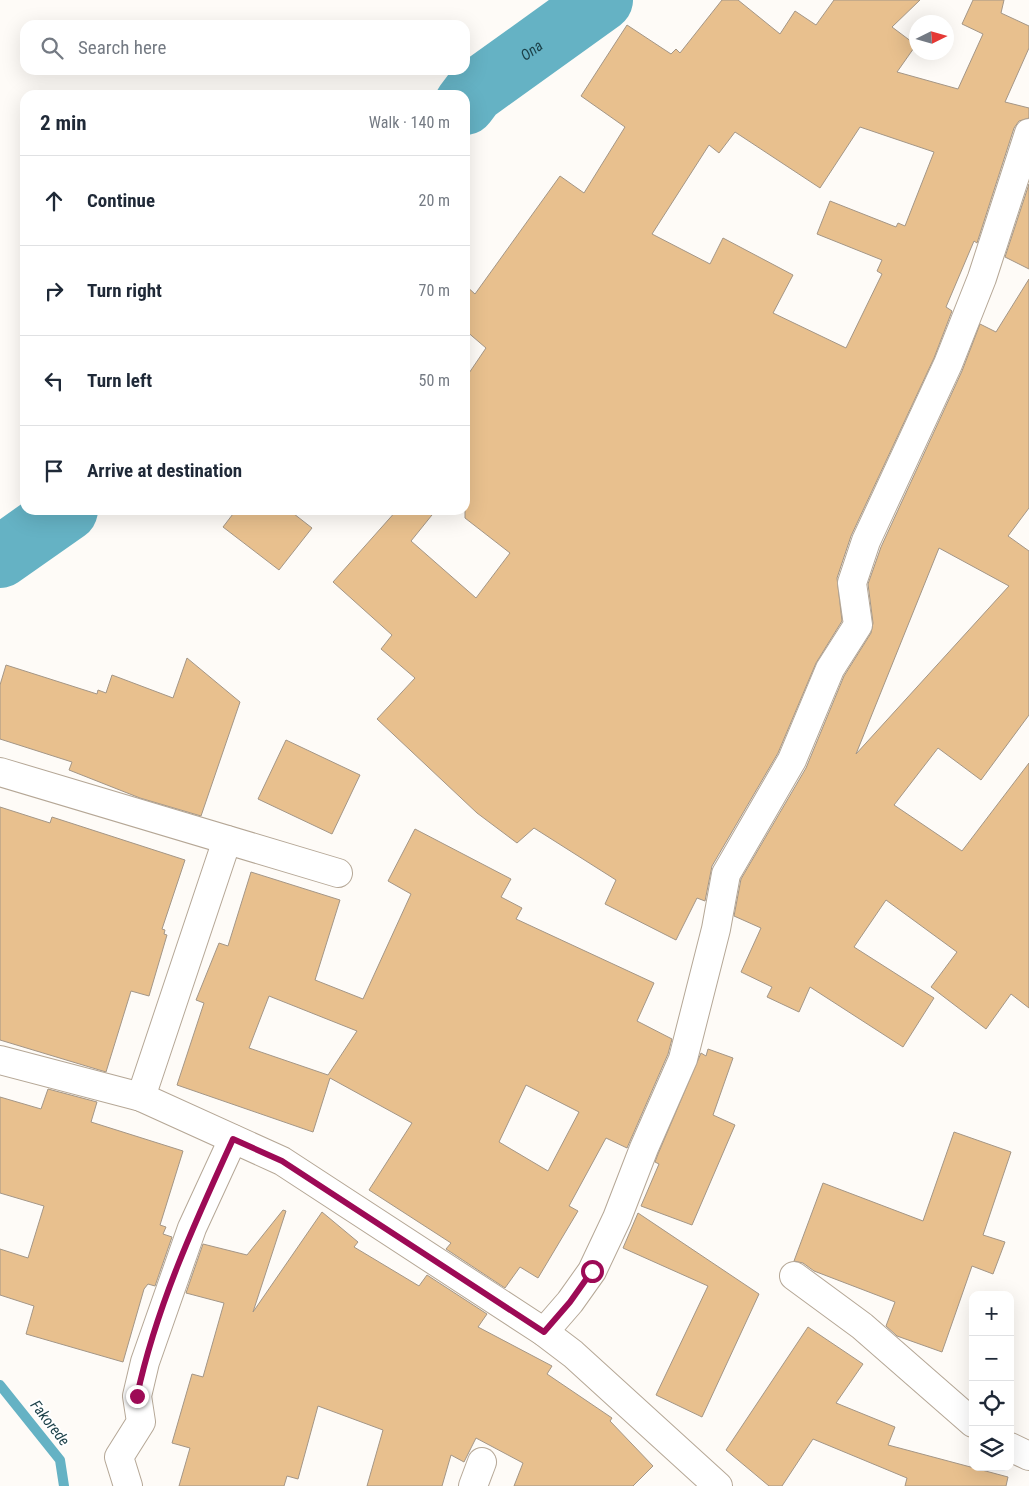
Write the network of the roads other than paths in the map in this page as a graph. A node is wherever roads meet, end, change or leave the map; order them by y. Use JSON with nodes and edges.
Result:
{"nodes":[{"id":1,"x":1029,"y":133,"type":"edge"},
{"id":2,"x":0,"y":772,"type":"edge"},
{"id":3,"x":227,"y":840,"type":"junction"},
{"id":4,"x":338,"y":873,"type":"dead end"},
{"id":5,"x":0,"y":1060,"type":"edge"},
{"id":6,"x":141,"y":1097,"type":"junction"},
{"id":7,"x":233,"y":1139,"type":"junction"},
{"id":8,"x":794,"y":1276,"type":"dead end"},
{"id":9,"x":544,"y":1332,"type":"junction"},
{"id":10,"x":969,"y":1420,"type":"edge"},
{"id":11,"x":1014,"y":1449,"type":"edge"},
{"id":12,"x":1029,"y":1456,"type":"edge"},
{"id":13,"x":128,"y":1486,"type":"edge"},
{"id":14,"x":718,"y":1486,"type":"edge"}],
"edges":[{"from":1,"to":9,"type":"street"},
{"from":2,"to":3,"type":"street"},
{"from":3,"to":4,"type":"street"},
{"from":3,"to":6,"type":"street"},
{"from":5,"to":6,"type":"street"},
{"from":6,"to":7,"type":"street"},
{"from":7,"to":9,"type":"street"},
{"from":7,"to":13,"type":"street"},
{"from":8,"to":10,"type":"street"},
{"from":9,"to":14,"type":"street"},
{"from":11,"to":12,"type":"street"}]}
